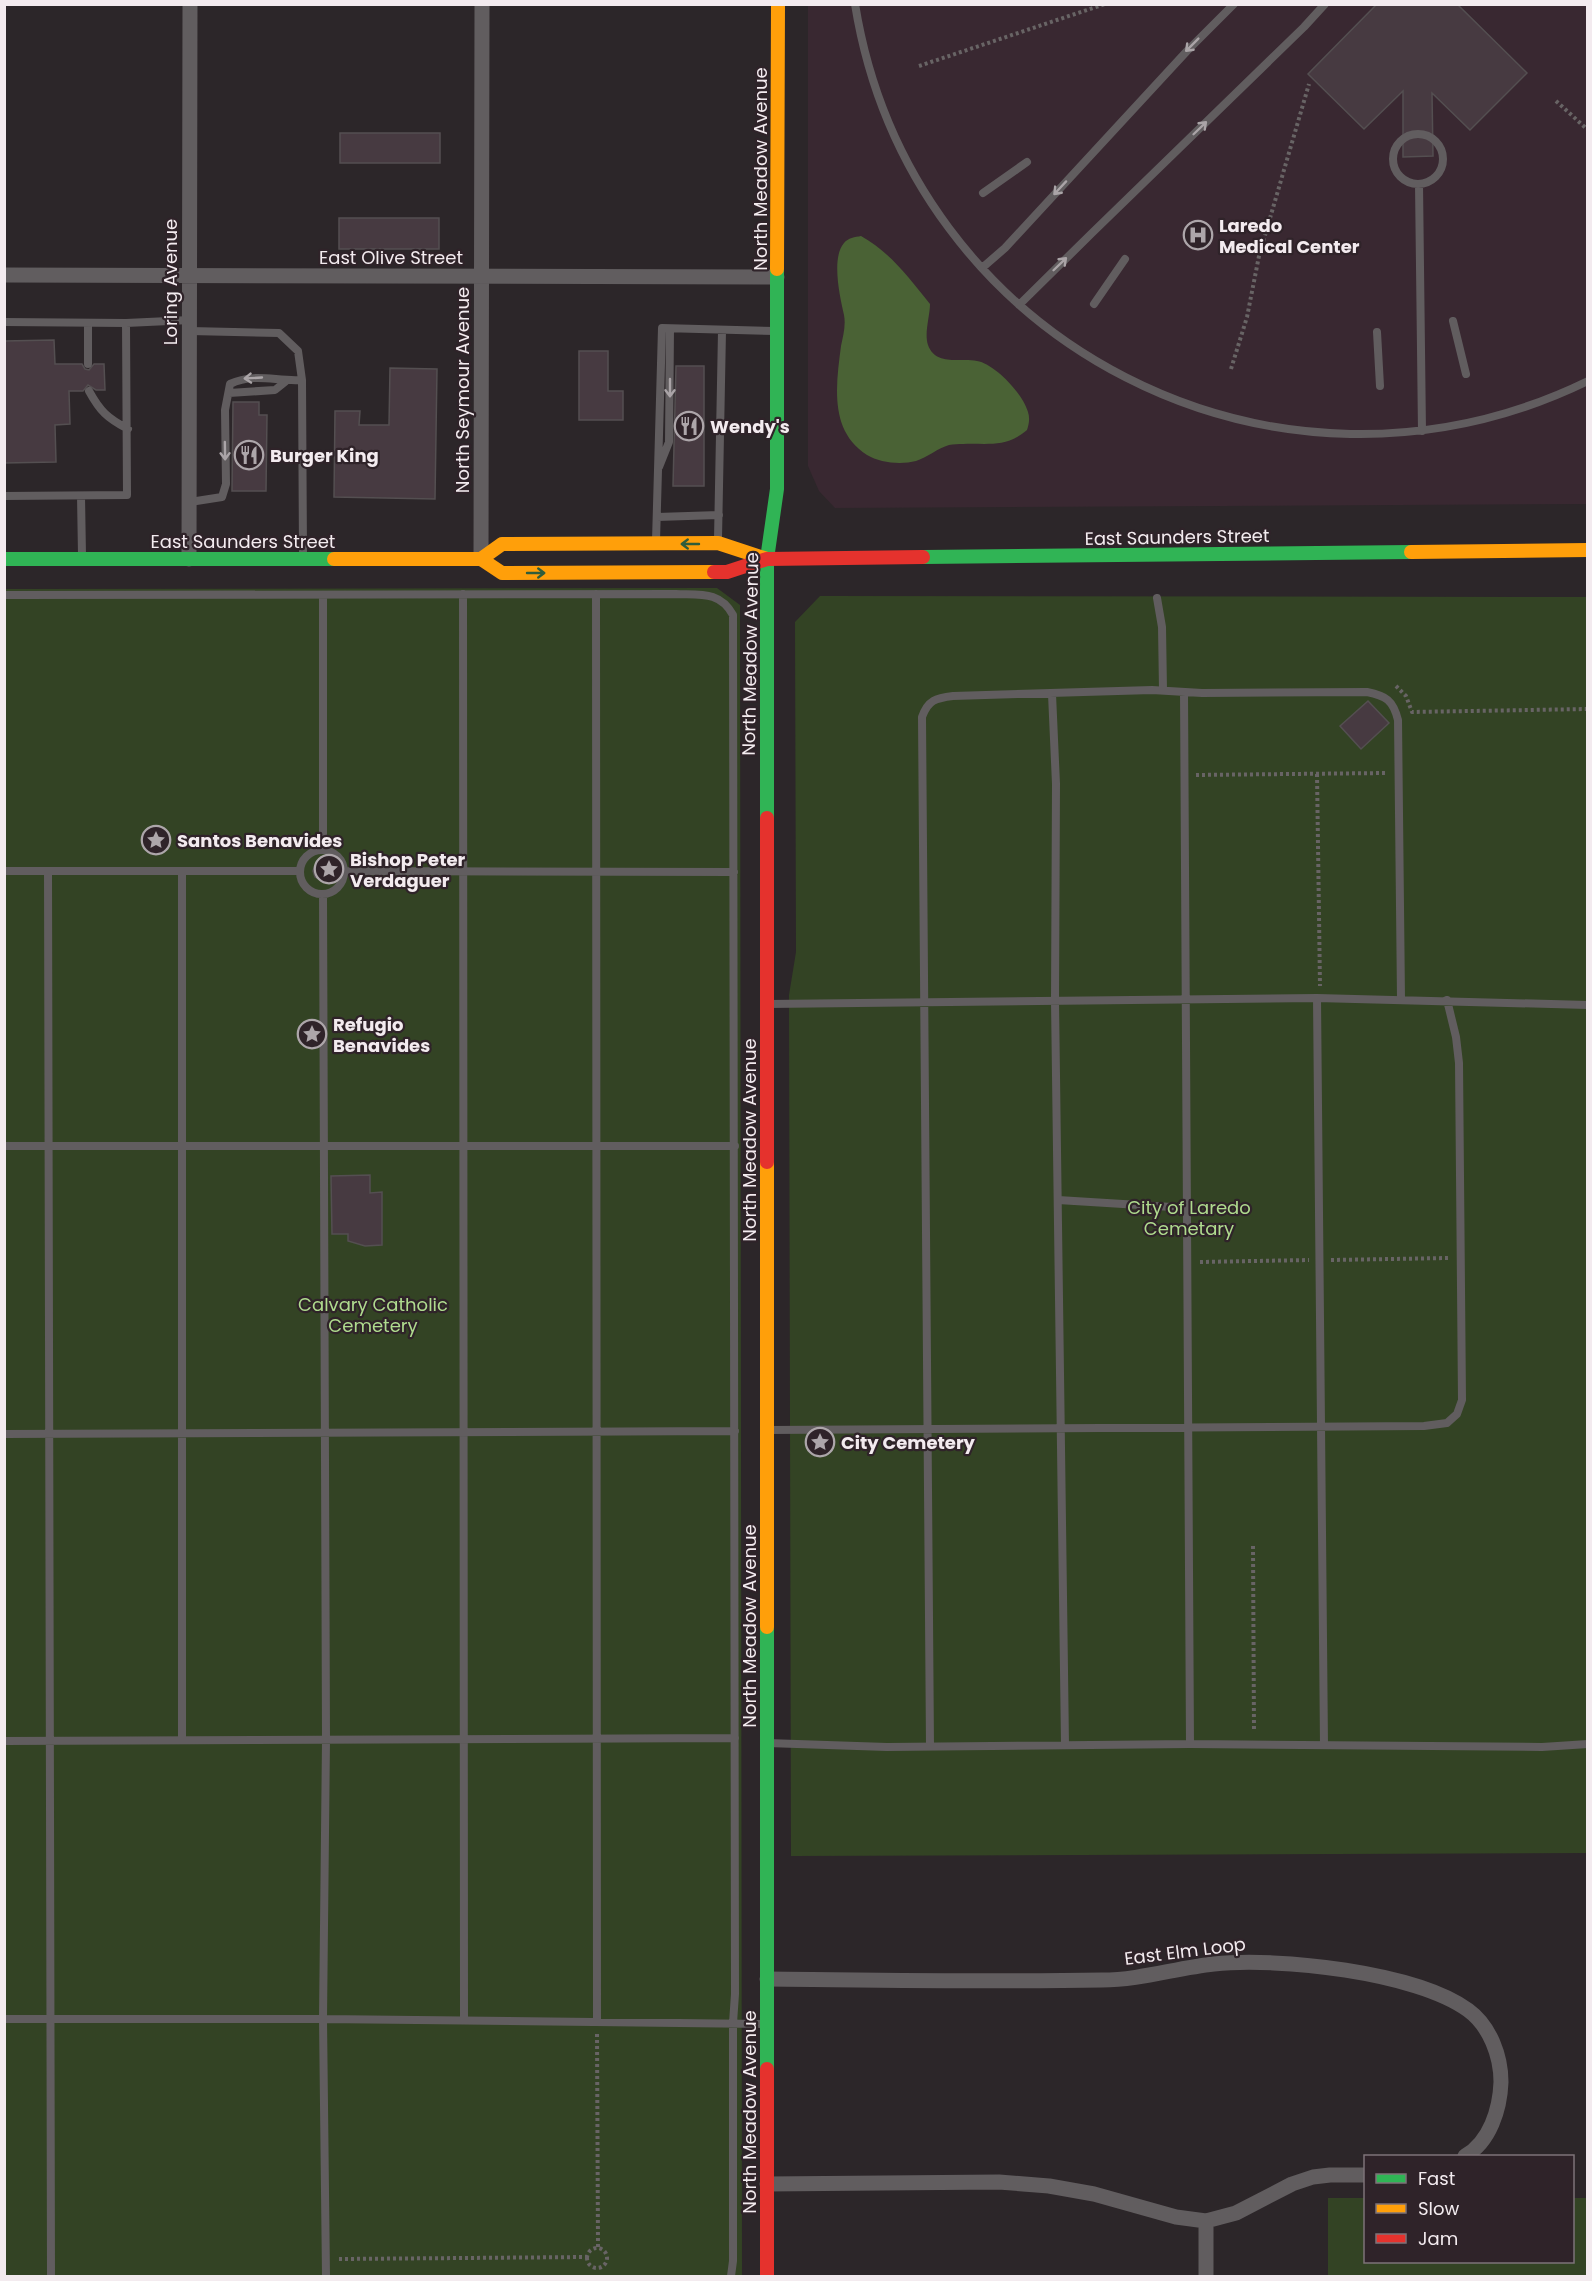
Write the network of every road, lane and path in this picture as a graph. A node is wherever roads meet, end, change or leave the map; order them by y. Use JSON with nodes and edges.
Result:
{"nodes":[{"id":1,"x":190,"y":4,"type":"edge"},
{"id":2,"x":482,"y":4,"type":"edge"},
{"id":3,"x":778,"y":4,"type":"edge"},
{"id":4,"x":855,"y":4,"type":"edge"},
{"id":5,"x":1105,"y":4,"type":"edge"},
{"id":6,"x":1234,"y":4,"type":"edge"},
{"id":7,"x":1325,"y":4,"type":"edge"},
{"id":8,"x":919,"y":66,"type":"dead end"},
{"id":9,"x":1309,"y":84,"type":"dead end"},
{"id":10,"x":1556,"y":101,"type":"dead end"},
{"id":11,"x":1587,"y":130,"type":"edge"},
{"id":12,"x":1028,"y":162,"type":"dead end"},
{"id":13,"x":1419,"y":184,"type":"junction"},
{"id":14,"x":983,"y":193,"type":"dead end"},
{"id":15,"x":1125,"y":259,"type":"dead end"},
{"id":16,"x":982,"y":268,"type":"junction"},
{"id":17,"x":4,"y":275,"type":"edge"},
{"id":18,"x":190,"y":276,"type":"junction"},
{"id":19,"x":482,"y":276,"type":"junction"},
{"id":20,"x":777,"y":278,"type":"junction"},
{"id":21,"x":1094,"y":304,"type":"dead end"},
{"id":22,"x":1019,"y":305,"type":"junction"},
{"id":23,"x":1453,"y":321,"type":"dead end"},
{"id":24,"x":4,"y":322,"type":"edge"},
{"id":25,"x":88,"y":323,"type":"junction"},
{"id":26,"x":126,"y":323,"type":"junction"},
{"id":27,"x":190,"y":326,"type":"junction"},
{"id":28,"x":722,"y":331,"type":"junction"},
{"id":29,"x":777,"y":331,"type":"junction"},
{"id":30,"x":1377,"y":332,"type":"dead end"},
{"id":31,"x":88,"y":364,"type":"dead end"},
{"id":32,"x":1231,"y":369,"type":"dead end"},
{"id":33,"x":1466,"y":374,"type":"dead end"},
{"id":34,"x":302,"y":380,"type":"junction"},
{"id":35,"x":1587,"y":381,"type":"edge"},
{"id":36,"x":285,"y":382,"type":"junction"},
{"id":37,"x":1380,"y":386,"type":"dead end"},
{"id":38,"x":89,"y":390,"type":"dead end"},
{"id":39,"x":229,"y":393,"type":"junction"},
{"id":40,"x":128,"y":429,"type":"junction"},
{"id":41,"x":1422,"y":431,"type":"junction"},
{"id":42,"x":4,"y":496,"type":"edge"},
{"id":43,"x":81,"y":496,"type":"junction"},
{"id":44,"x":190,"y":502,"type":"junction"},
{"id":45,"x":719,"y":515,"type":"junction"},
{"id":46,"x":657,"y":517,"type":"junction"},
{"id":47,"x":718,"y":543,"type":"junction"},
{"id":48,"x":656,"y":544,"type":"junction"},
{"id":49,"x":1587,"y":550,"type":"edge"},
{"id":50,"x":4,"y":559,"type":"edge"},
{"id":51,"x":82,"y":559,"type":"junction"},
{"id":52,"x":189,"y":559,"type":"junction"},
{"id":53,"x":303,"y":559,"type":"junction"},
{"id":54,"x":481,"y":559,"type":"junction"},
{"id":55,"x":767,"y":559,"type":"junction"},
{"id":56,"x":463,"y":594,"type":"junction"},
{"id":57,"x":596,"y":594,"type":"junction"},
{"id":58,"x":4,"y":595,"type":"edge"},
{"id":59,"x":323,"y":595,"type":"junction"},
{"id":60,"x":1157,"y":598,"type":"dead end"},
{"id":61,"x":1396,"y":686,"type":"dead end"},
{"id":62,"x":1164,"y":690,"type":"junction"},
{"id":63,"x":1184,"y":692,"type":"junction"},
{"id":64,"x":1052,"y":694,"type":"junction"},
{"id":65,"x":1587,"y":710,"type":"edge"},
{"id":66,"x":1391,"y":773,"type":"dead end"},
{"id":67,"x":1317,"y":774,"type":"junction"},
{"id":68,"x":1192,"y":775,"type":"dead end"},
{"id":69,"x":323,"y":850,"type":"junction"},
{"id":70,"x":4,"y":871,"type":"edge"},
{"id":71,"x":48,"y":871,"type":"junction"},
{"id":72,"x":182,"y":871,"type":"junction"},
{"id":73,"x":300,"y":871,"type":"junction"},
{"id":74,"x":344,"y":871,"type":"junction"},
{"id":75,"x":463,"y":871,"type":"junction"},
{"id":76,"x":596,"y":871,"type":"junction"},
{"id":77,"x":734,"y":872,"type":"junction"},
{"id":78,"x":322,"y":895,"type":"junction"},
{"id":79,"x":1320,"y":987,"type":"dead end"},
{"id":80,"x":1317,"y":998,"type":"junction"},
{"id":81,"x":1187,"y":999,"type":"junction"},
{"id":82,"x":1401,"y":999,"type":"junction"},
{"id":83,"x":1447,"y":1000,"type":"junction"},
{"id":84,"x":1055,"y":1001,"type":"junction"},
{"id":85,"x":924,"y":1002,"type":"junction"},
{"id":86,"x":767,"y":1004,"type":"junction"},
{"id":87,"x":1587,"y":1005,"type":"edge"},
{"id":88,"x":4,"y":1146,"type":"edge"},
{"id":89,"x":49,"y":1146,"type":"junction"},
{"id":90,"x":182,"y":1146,"type":"junction"},
{"id":91,"x":324,"y":1146,"type":"junction"},
{"id":92,"x":463,"y":1146,"type":"junction"},
{"id":93,"x":596,"y":1146,"type":"junction"},
{"id":94,"x":735,"y":1146,"type":"junction"},
{"id":95,"x":1058,"y":1200,"type":"junction"},
{"id":96,"x":1188,"y":1208,"type":"junction"},
{"id":97,"x":1453,"y":1258,"type":"dead end"},
{"id":98,"x":1313,"y":1260,"type":"dead end"},
{"id":99,"x":1328,"y":1260,"type":"dead end"},
{"id":100,"x":1197,"y":1262,"type":"dead end"},
{"id":101,"x":1188,"y":1428,"type":"junction"},
{"id":102,"x":1321,"y":1428,"type":"junction"},
{"id":103,"x":927,"y":1429,"type":"junction"},
{"id":104,"x":1061,"y":1429,"type":"junction"},
{"id":105,"x":766,"y":1430,"type":"junction"},
{"id":106,"x":735,"y":1431,"type":"junction"},
{"id":107,"x":464,"y":1432,"type":"junction"},
{"id":108,"x":597,"y":1432,"type":"junction"},
{"id":109,"x":182,"y":1433,"type":"junction"},
{"id":110,"x":324,"y":1433,"type":"junction"},
{"id":111,"x":4,"y":1434,"type":"edge"},
{"id":112,"x":49,"y":1434,"type":"junction"},
{"id":113,"x":1254,"y":1546,"type":"dead end"},
{"id":114,"x":1254,"y":1735,"type":"dead end"},
{"id":115,"x":597,"y":1738,"type":"junction"},
{"id":116,"x":735,"y":1738,"type":"junction"},
{"id":117,"x":464,"y":1739,"type":"junction"},
{"id":118,"x":182,"y":1740,"type":"junction"},
{"id":119,"x":326,"y":1740,"type":"junction"},
{"id":120,"x":4,"y":1741,"type":"edge"},
{"id":121,"x":50,"y":1741,"type":"junction"},
{"id":122,"x":767,"y":1743,"type":"junction"},
{"id":123,"x":1190,"y":1744,"type":"junction"},
{"id":124,"x":1587,"y":1744,"type":"edge"},
{"id":125,"x":1065,"y":1745,"type":"junction"},
{"id":126,"x":1324,"y":1745,"type":"junction"},
{"id":127,"x":930,"y":1746,"type":"junction"},
{"id":128,"x":767,"y":1979,"type":"junction"},
{"id":129,"x":4,"y":2019,"type":"edge"},
{"id":130,"x":51,"y":2019,"type":"junction"},
{"id":131,"x":323,"y":2019,"type":"junction"},
{"id":132,"x":464,"y":2020,"type":"junction"},
{"id":133,"x":597,"y":2022,"type":"junction"},
{"id":134,"x":733,"y":2023,"type":"junction"},
{"id":135,"x":767,"y":2024,"type":"junction"},
{"id":136,"x":1467,"y":2155,"type":"edge"},
{"id":137,"x":1364,"y":2175,"type":"edge"},
{"id":138,"x":767,"y":2184,"type":"junction"},
{"id":139,"x":1206,"y":2221,"type":"junction"},
{"id":140,"x":598,"y":2247,"type":"junction"},
{"id":141,"x":587,"y":2257,"type":"junction"},
{"id":142,"x":327,"y":2259,"type":"junction"},
{"id":143,"x":51,"y":2277,"type":"edge"},
{"id":144,"x":326,"y":2277,"type":"edge"},
{"id":145,"x":731,"y":2277,"type":"edge"},
{"id":146,"x":767,"y":2277,"type":"edge"},
{"id":147,"x":1206,"y":2277,"type":"edge"}],
"edges":[{"from":1,"to":18,"type":"street","name":"Loring Avenue"},
{"from":2,"to":19,"type":"street","name":"North Seymour Avenue"},
{"from":3,"to":20,"type":"main road","name":"North Meadow Avenue"},
{"from":4,"to":16,"type":"lane"},
{"from":5,"to":8,"type":"path"},
{"from":6,"to":16,"type":"lane","one_way":true},
{"from":22,"to":7,"type":"lane","one_way":true},
{"from":9,"to":32,"type":"path"},
{"from":10,"to":11,"type":"path"},
{"from":12,"to":14,"type":"lane"},
{"from":13,"to":13,"type":"lane"},
{"from":13,"to":41,"type":"lane"},
{"from":15,"to":21,"type":"lane"},
{"from":16,"to":22,"type":"lane"},
{"from":17,"to":18,"type":"street","name":"East Olive Street"},
{"from":18,"to":19,"type":"street","name":"East Olive Street"},
{"from":18,"to":27,"type":"street","name":"Loring Avenue"},
{"from":19,"to":20,"type":"street","name":"East Olive Street"},
{"from":19,"to":54,"type":"street","name":"North Seymour Avenue"},
{"from":20,"to":29,"type":"main road","name":"North Meadow Avenue"},
{"from":22,"to":41,"type":"lane"},
{"from":23,"to":33,"type":"lane"},
{"from":24,"to":25,"type":"lane"},
{"from":25,"to":26,"type":"lane"},
{"from":25,"to":31,"type":"lane"},
{"from":26,"to":27,"type":"lane"},
{"from":26,"to":40,"type":"lane"},
{"from":27,"to":34,"type":"lane"},
{"from":27,"to":44,"type":"street","name":"Loring Avenue"},
{"from":28,"to":29,"type":"lane"},
{"from":28,"to":45,"type":"lane"},
{"from":28,"to":46,"type":"lane"},
{"from":29,"to":55,"type":"main road","name":"North Meadow Avenue"},
{"from":30,"to":37,"type":"lane"},
{"from":34,"to":36,"type":"lane"},
{"from":34,"to":53,"type":"lane"},
{"from":35,"to":41,"type":"lane"},
{"from":36,"to":39,"type":"lane"},
{"from":36,"to":39,"type":"lane","one_way":true},
{"from":38,"to":40,"type":"lane"},
{"from":39,"to":44,"type":"lane","one_way":true},
{"from":40,"to":43,"type":"lane"},
{"from":42,"to":43,"type":"lane"},
{"from":43,"to":51,"type":"lane"},
{"from":44,"to":52,"type":"street","name":"Loring Avenue"},
{"from":45,"to":46,"type":"lane"},
{"from":45,"to":47,"type":"lane"},
{"from":46,"to":48,"type":"lane"},
{"from":47,"to":48,"type":"main road","name":"East Saunders Street","one_way":true},
{"from":47,"to":55,"type":"main road","name":"East Saunders Street"},
{"from":48,"to":54,"type":"main road","name":"East Saunders Street"},
{"from":49,"to":55,"type":"main road","name":"East Saunders Street"},
{"from":50,"to":51,"type":"main road","name":"East Saunders Street"},
{"from":51,"to":52,"type":"main road","name":"East Saunders Street"},
{"from":52,"to":53,"type":"main road","name":"East Saunders Street"},
{"from":53,"to":54,"type":"main road","name":"East Saunders Street"},
{"from":54,"to":55,"type":"main road","name":"East Saunders Street","one_way":true},
{"from":55,"to":86,"type":"main road","name":"North Meadow Avenue"},
{"from":56,"to":57,"type":"lane"},
{"from":56,"to":59,"type":"lane"},
{"from":56,"to":75,"type":"lane"},
{"from":57,"to":76,"type":"lane"},
{"from":57,"to":77,"type":"lane"},
{"from":58,"to":59,"type":"lane"},
{"from":59,"to":69,"type":"lane"},
{"from":60,"to":62,"type":"lane"},
{"from":61,"to":65,"type":"path"},
{"from":62,"to":63,"type":"lane"},
{"from":62,"to":64,"type":"lane"},
{"from":63,"to":81,"type":"lane"},
{"from":63,"to":82,"type":"lane"},
{"from":64,"to":84,"type":"lane"},
{"from":64,"to":85,"type":"lane"},
{"from":66,"to":67,"type":"path"},
{"from":67,"to":68,"type":"path"},
{"from":67,"to":79,"type":"path"},
{"from":69,"to":73,"type":"lane"},
{"from":69,"to":74,"type":"lane"},
{"from":70,"to":71,"type":"lane"},
{"from":71,"to":72,"type":"lane"},
{"from":71,"to":89,"type":"lane"},
{"from":72,"to":73,"type":"lane"},
{"from":72,"to":90,"type":"lane"},
{"from":73,"to":78,"type":"lane"},
{"from":74,"to":75,"type":"lane"},
{"from":74,"to":78,"type":"lane"},
{"from":75,"to":76,"type":"lane"},
{"from":75,"to":92,"type":"lane"},
{"from":76,"to":77,"type":"lane"},
{"from":76,"to":93,"type":"lane"},
{"from":77,"to":94,"type":"lane"},
{"from":78,"to":91,"type":"lane"},
{"from":80,"to":81,"type":"lane"},
{"from":80,"to":82,"type":"lane"},
{"from":80,"to":102,"type":"lane"},
{"from":81,"to":84,"type":"lane"},
{"from":81,"to":96,"type":"lane"},
{"from":82,"to":83,"type":"lane"},
{"from":83,"to":87,"type":"lane"},
{"from":83,"to":102,"type":"lane"},
{"from":84,"to":85,"type":"lane"},
{"from":84,"to":95,"type":"lane"},
{"from":85,"to":86,"type":"lane"},
{"from":85,"to":103,"type":"lane"},
{"from":86,"to":105,"type":"main road","name":"North Meadow Avenue"},
{"from":88,"to":89,"type":"lane"},
{"from":89,"to":90,"type":"lane"},
{"from":89,"to":112,"type":"lane"},
{"from":90,"to":91,"type":"lane"},
{"from":90,"to":109,"type":"lane"},
{"from":91,"to":92,"type":"lane"},
{"from":91,"to":110,"type":"lane"},
{"from":92,"to":93,"type":"lane"},
{"from":92,"to":107,"type":"lane"},
{"from":93,"to":94,"type":"lane"},
{"from":93,"to":108,"type":"lane"},
{"from":94,"to":106,"type":"lane"},
{"from":95,"to":96,"type":"lane"},
{"from":95,"to":104,"type":"lane"},
{"from":96,"to":101,"type":"lane"},
{"from":97,"to":99,"type":"path"},
{"from":98,"to":100,"type":"path"},
{"from":101,"to":102,"type":"lane"},
{"from":101,"to":104,"type":"lane"},
{"from":101,"to":123,"type":"lane"},
{"from":102,"to":126,"type":"lane"},
{"from":103,"to":104,"type":"lane"},
{"from":103,"to":105,"type":"lane"},
{"from":103,"to":127,"type":"lane"},
{"from":104,"to":125,"type":"lane"},
{"from":105,"to":122,"type":"main road","name":"North Meadow Avenue"},
{"from":106,"to":108,"type":"lane"},
{"from":106,"to":116,"type":"lane"},
{"from":107,"to":108,"type":"lane"},
{"from":107,"to":110,"type":"lane"},
{"from":107,"to":117,"type":"lane"},
{"from":108,"to":115,"type":"lane"},
{"from":109,"to":110,"type":"lane"},
{"from":109,"to":112,"type":"lane"},
{"from":109,"to":118,"type":"lane"},
{"from":110,"to":119,"type":"lane"},
{"from":111,"to":112,"type":"lane"},
{"from":112,"to":121,"type":"lane"},
{"from":113,"to":114,"type":"path"},
{"from":115,"to":116,"type":"lane"},
{"from":115,"to":117,"type":"lane"},
{"from":115,"to":133,"type":"lane"},
{"from":116,"to":134,"type":"lane"},
{"from":117,"to":119,"type":"lane"},
{"from":117,"to":132,"type":"lane"},
{"from":118,"to":119,"type":"lane"},
{"from":118,"to":121,"type":"lane"},
{"from":119,"to":131,"type":"lane"},
{"from":120,"to":121,"type":"lane"},
{"from":121,"to":130,"type":"lane"},
{"from":122,"to":127,"type":"lane"},
{"from":122,"to":128,"type":"main road","name":"North Meadow Avenue"},
{"from":123,"to":125,"type":"lane"},
{"from":123,"to":126,"type":"lane"},
{"from":124,"to":126,"type":"lane"},
{"from":125,"to":127,"type":"lane"},
{"from":128,"to":135,"type":"main road","name":"North Meadow Avenue"},
{"from":128,"to":136,"type":"street","name":"East Elm Loop"},
{"from":129,"to":130,"type":"lane"},
{"from":130,"to":131,"type":"lane"},
{"from":130,"to":143,"type":"lane"},
{"from":131,"to":132,"type":"lane"},
{"from":131,"to":142,"type":"lane"},
{"from":132,"to":133,"type":"lane"},
{"from":133,"to":134,"type":"lane"},
{"from":133,"to":140,"type":"path"},
{"from":134,"to":135,"type":"lane"},
{"from":134,"to":145,"type":"lane"},
{"from":135,"to":138,"type":"main road","name":"North Meadow Avenue"},
{"from":137,"to":139,"type":"street"},
{"from":138,"to":139,"type":"street"},
{"from":138,"to":146,"type":"main road","name":"North Meadow Avenue"},
{"from":139,"to":147,"type":"street"},
{"from":140,"to":141,"type":"path"},
{"from":140,"to":141,"type":"path"},
{"from":141,"to":142,"type":"path"},
{"from":142,"to":144,"type":"lane"}]}
